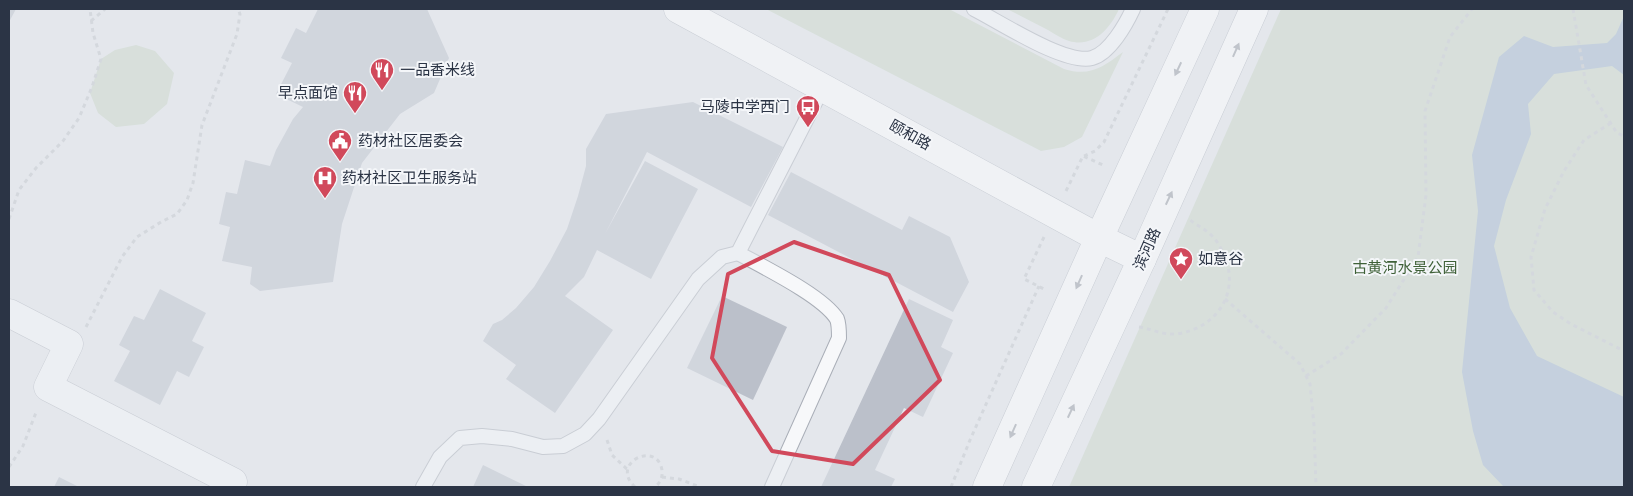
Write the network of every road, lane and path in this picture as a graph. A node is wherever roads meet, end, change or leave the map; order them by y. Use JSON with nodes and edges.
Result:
{"nodes":[{"id":1,"x":90,"y":9,"type":"edge"},
{"id":2,"x":105,"y":9,"type":"edge"},
{"id":3,"x":238,"y":9,"type":"edge"},
{"id":4,"x":678,"y":9,"type":"edge"},
{"id":5,"x":974,"y":9,"type":"edge"},
{"id":6,"x":1133,"y":9,"type":"edge"},
{"id":7,"x":1168,"y":9,"type":"edge"},
{"id":8,"x":1205,"y":9,"type":"edge"},
{"id":9,"x":1254,"y":9,"type":"edge"},
{"id":10,"x":1472,"y":9,"type":"edge"},
{"id":11,"x":1573,"y":9,"type":"edge"},
{"id":12,"x":91,"y":21,"type":"junction"},
{"id":13,"x":823,"y":87,"type":"junction"},
{"id":14,"x":1611,"y":122,"type":"junction"},
{"id":15,"x":1624,"y":136,"type":"edge"},
{"id":16,"x":1083,"y":156,"type":"dead end"},
{"id":17,"x":1184,"y":214,"type":"dead end"},
{"id":18,"x":9,"y":219,"type":"edge"},
{"id":19,"x":1099,"y":238,"type":"junction"},
{"id":20,"x":738,"y":253,"type":"junction"},
{"id":21,"x":1142,"y":259,"type":"junction"},
{"id":22,"x":1039,"y":286,"type":"dead end"},
{"id":23,"x":1226,"y":299,"type":"junction"},
{"id":24,"x":9,"y":313,"type":"edge"},
{"id":25,"x":1134,"y":327,"type":"dead end"},
{"id":26,"x":69,"y":344,"type":"junction"},
{"id":27,"x":1624,"y":351,"type":"edge"},
{"id":28,"x":1306,"y":376,"type":"junction"},
{"id":29,"x":48,"y":387,"type":"junction"},
{"id":30,"x":594,"y":424,"type":"junction"},
{"id":31,"x":9,"y":467,"type":"edge"},
{"id":32,"x":628,"y":470,"type":"junction"},
{"id":33,"x":662,"y":477,"type":"junction"},
{"id":34,"x":232,"y":482,"type":"dead end"},
{"id":35,"x":423,"y":487,"type":"edge"},
{"id":36,"x":635,"y":487,"type":"edge"},
{"id":37,"x":655,"y":487,"type":"edge"},
{"id":38,"x":700,"y":487,"type":"edge"},
{"id":39,"x":772,"y":487,"type":"edge"},
{"id":40,"x":951,"y":487,"type":"edge"},
{"id":41,"x":988,"y":487,"type":"edge"},
{"id":42,"x":1036,"y":487,"type":"edge"},
{"id":43,"x":1316,"y":487,"type":"edge"}],
"edges":[{"from":1,"to":12,"type":"path"},
{"from":2,"to":12,"type":"path"},
{"from":3,"to":26,"type":"path"},
{"from":4,"to":13,"type":"main road","name":"颐和路"},
{"from":5,"to":6,"type":"lane"},
{"from":7,"to":16,"type":"path"},
{"from":8,"to":19,"type":"main road","one_way":true},
{"from":21,"to":9,"type":"main road","name":"滨河路","one_way":true},
{"from":10,"to":28,"type":"path"},
{"from":11,"to":14,"type":"path"},
{"from":12,"to":18,"type":"path"},
{"from":13,"to":19,"type":"main road","name":"颐和路"},
{"from":13,"to":20,"type":"lane"},
{"from":14,"to":15,"type":"path"},
{"from":14,"to":27,"type":"path"},
{"from":17,"to":23,"type":"path"},
{"from":19,"to":21,"type":"main road","name":"颐和路"},
{"from":19,"to":41,"type":"main road","one_way":true},
{"from":20,"to":30,"type":"lane"},
{"from":20,"to":39,"type":"lane"},
{"from":42,"to":21,"type":"main road","name":"滨河路","one_way":true},
{"from":22,"to":40,"type":"path"},
{"from":23,"to":25,"type":"path"},
{"from":23,"to":28,"type":"path"},
{"from":24,"to":26,"type":"street"},
{"from":26,"to":29,"type":"street"},
{"from":28,"to":43,"type":"path"},
{"from":29,"to":31,"type":"path"},
{"from":29,"to":34,"type":"street"},
{"from":30,"to":32,"type":"path"},
{"from":30,"to":35,"type":"lane"},
{"from":32,"to":33,"type":"path"},
{"from":32,"to":36,"type":"path"},
{"from":33,"to":37,"type":"path"},
{"from":33,"to":38,"type":"path"}]}
